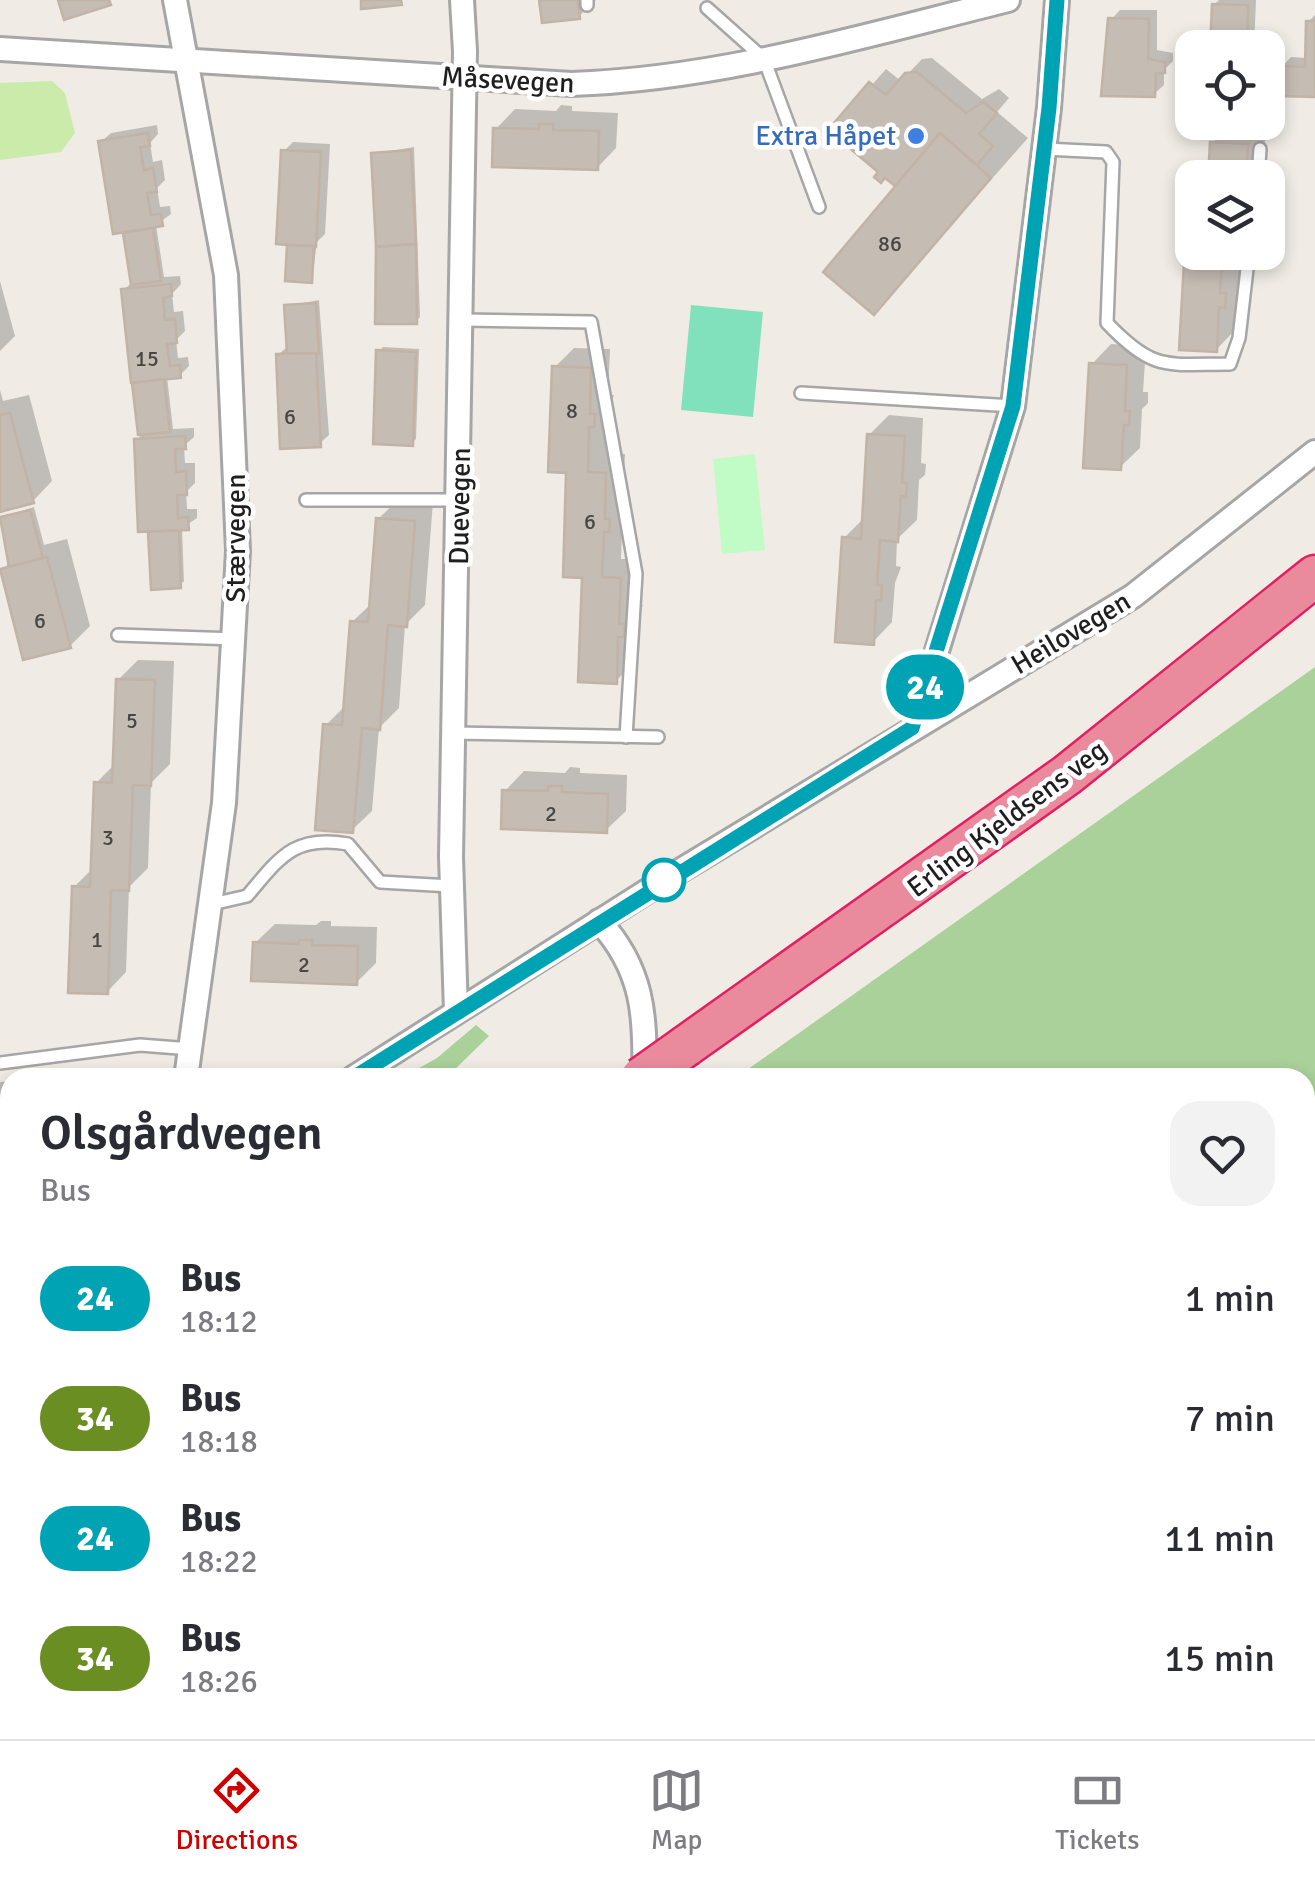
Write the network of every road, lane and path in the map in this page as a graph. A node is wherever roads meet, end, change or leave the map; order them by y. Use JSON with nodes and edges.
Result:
{"nodes":[{"id":1,"x":175,"y":0,"type":"edge"},
{"id":2,"x":462,"y":0,"type":"edge"},
{"id":3,"x":1008,"y":0,"type":"edge"},
{"id":4,"x":1057,"y":0,"type":"edge"},
{"id":5,"x":707,"y":8,"type":"dead end"},
{"id":6,"x":0,"y":49,"type":"edge"},
{"id":7,"x":764,"y":59,"type":"junction"},
{"id":8,"x":190,"y":63,"type":"junction"},
{"id":9,"x":463,"y":78,"type":"junction"},
{"id":10,"x":1044,"y":149,"type":"junction"},
{"id":11,"x":1260,"y":150,"type":"dead end"},
{"id":12,"x":1259,"y":160,"type":"edge"},
{"id":13,"x":819,"y":207,"type":"dead end"},
{"id":14,"x":1248,"y":270,"type":"edge"},
{"id":15,"x":463,"y":320,"type":"junction"},
{"id":16,"x":801,"y":393,"type":"dead end"},
{"id":17,"x":1013,"y":406,"type":"junction"},
{"id":18,"x":1315,"y":452,"type":"edge"},
{"id":19,"x":306,"y":500,"type":"dead end"},
{"id":20,"x":460,"y":500,"type":"junction"},
{"id":21,"x":1315,"y":576,"type":"edge"},
{"id":22,"x":118,"y":634,"type":"dead end"},
{"id":23,"x":236,"y":639,"type":"junction"},
{"id":24,"x":912,"y":728,"type":"junction"},
{"id":25,"x":454,"y":733,"type":"junction"},
{"id":26,"x":626,"y":737,"type":"junction"},
{"id":27,"x":658,"y":737,"type":"dead end"},
{"id":28,"x":452,"y":886,"type":"junction"},
{"id":29,"x":212,"y":904,"type":"junction"},
{"id":30,"x":599,"y":921,"type":"junction"},
{"id":31,"x":456,"y":1012,"type":"junction"},
{"id":32,"x":191,"y":1049,"type":"junction"},
{"id":33,"x":0,"y":1063,"type":"edge"},
{"id":34,"x":188,"y":1068,"type":"edge"},
{"id":35,"x":368,"y":1068,"type":"edge"},
{"id":36,"x":644,"y":1068,"type":"edge"},
{"id":37,"x":656,"y":1068,"type":"edge"}],
"edges":[{"from":1,"to":8,"type":"street","name":"Stærvegen"},
{"from":2,"to":9,"type":"street","name":"Duevegen"},
{"from":3,"to":7,"type":"street","name":"Måsevegen"},
{"from":4,"to":10,"type":"street"},
{"from":5,"to":7,"type":"lane"},
{"from":6,"to":8,"type":"street","name":"Måsevegen"},
{"from":7,"to":9,"type":"street","name":"Måsevegen"},
{"from":7,"to":13,"type":"lane"},
{"from":8,"to":9,"type":"street","name":"Måsevegen"},
{"from":8,"to":23,"type":"street","name":"Stærvegen"},
{"from":9,"to":15,"type":"street","name":"Duevegen"},
{"from":10,"to":14,"type":"lane"},
{"from":10,"to":17,"type":"street"},
{"from":11,"to":12,"type":"lane"},
{"from":15,"to":20,"type":"street","name":"Duevegen"},
{"from":15,"to":26,"type":"lane"},
{"from":16,"to":17,"type":"lane"},
{"from":17,"to":24,"type":"street"},
{"from":18,"to":24,"type":"street","name":"Heilovegen"},
{"from":19,"to":20,"type":"lane"},
{"from":20,"to":25,"type":"street","name":"Duevegen"},
{"from":21,"to":37,"type":"highway","name":"Erling Kjeldsens veg","bridge":true},
{"from":22,"to":23,"type":"lane"},
{"from":23,"to":29,"type":"street","name":"Stærvegen"},
{"from":24,"to":30,"type":"street","name":"Heilovegen"},
{"from":25,"to":26,"type":"lane"},
{"from":25,"to":28,"type":"street","name":"Duevegen"},
{"from":26,"to":27,"type":"lane"},
{"from":28,"to":29,"type":"lane"},
{"from":28,"to":31,"type":"street","name":"Duevegen"},
{"from":29,"to":32,"type":"street","name":"Stærvegen"},
{"from":30,"to":31,"type":"street","name":"Heilovegen"},
{"from":30,"to":36,"type":"street"},
{"from":31,"to":35,"type":"street","name":"Heilovegen"},
{"from":32,"to":33,"type":"lane"},
{"from":32,"to":34,"type":"street","name":"Stærvegen"}]}
